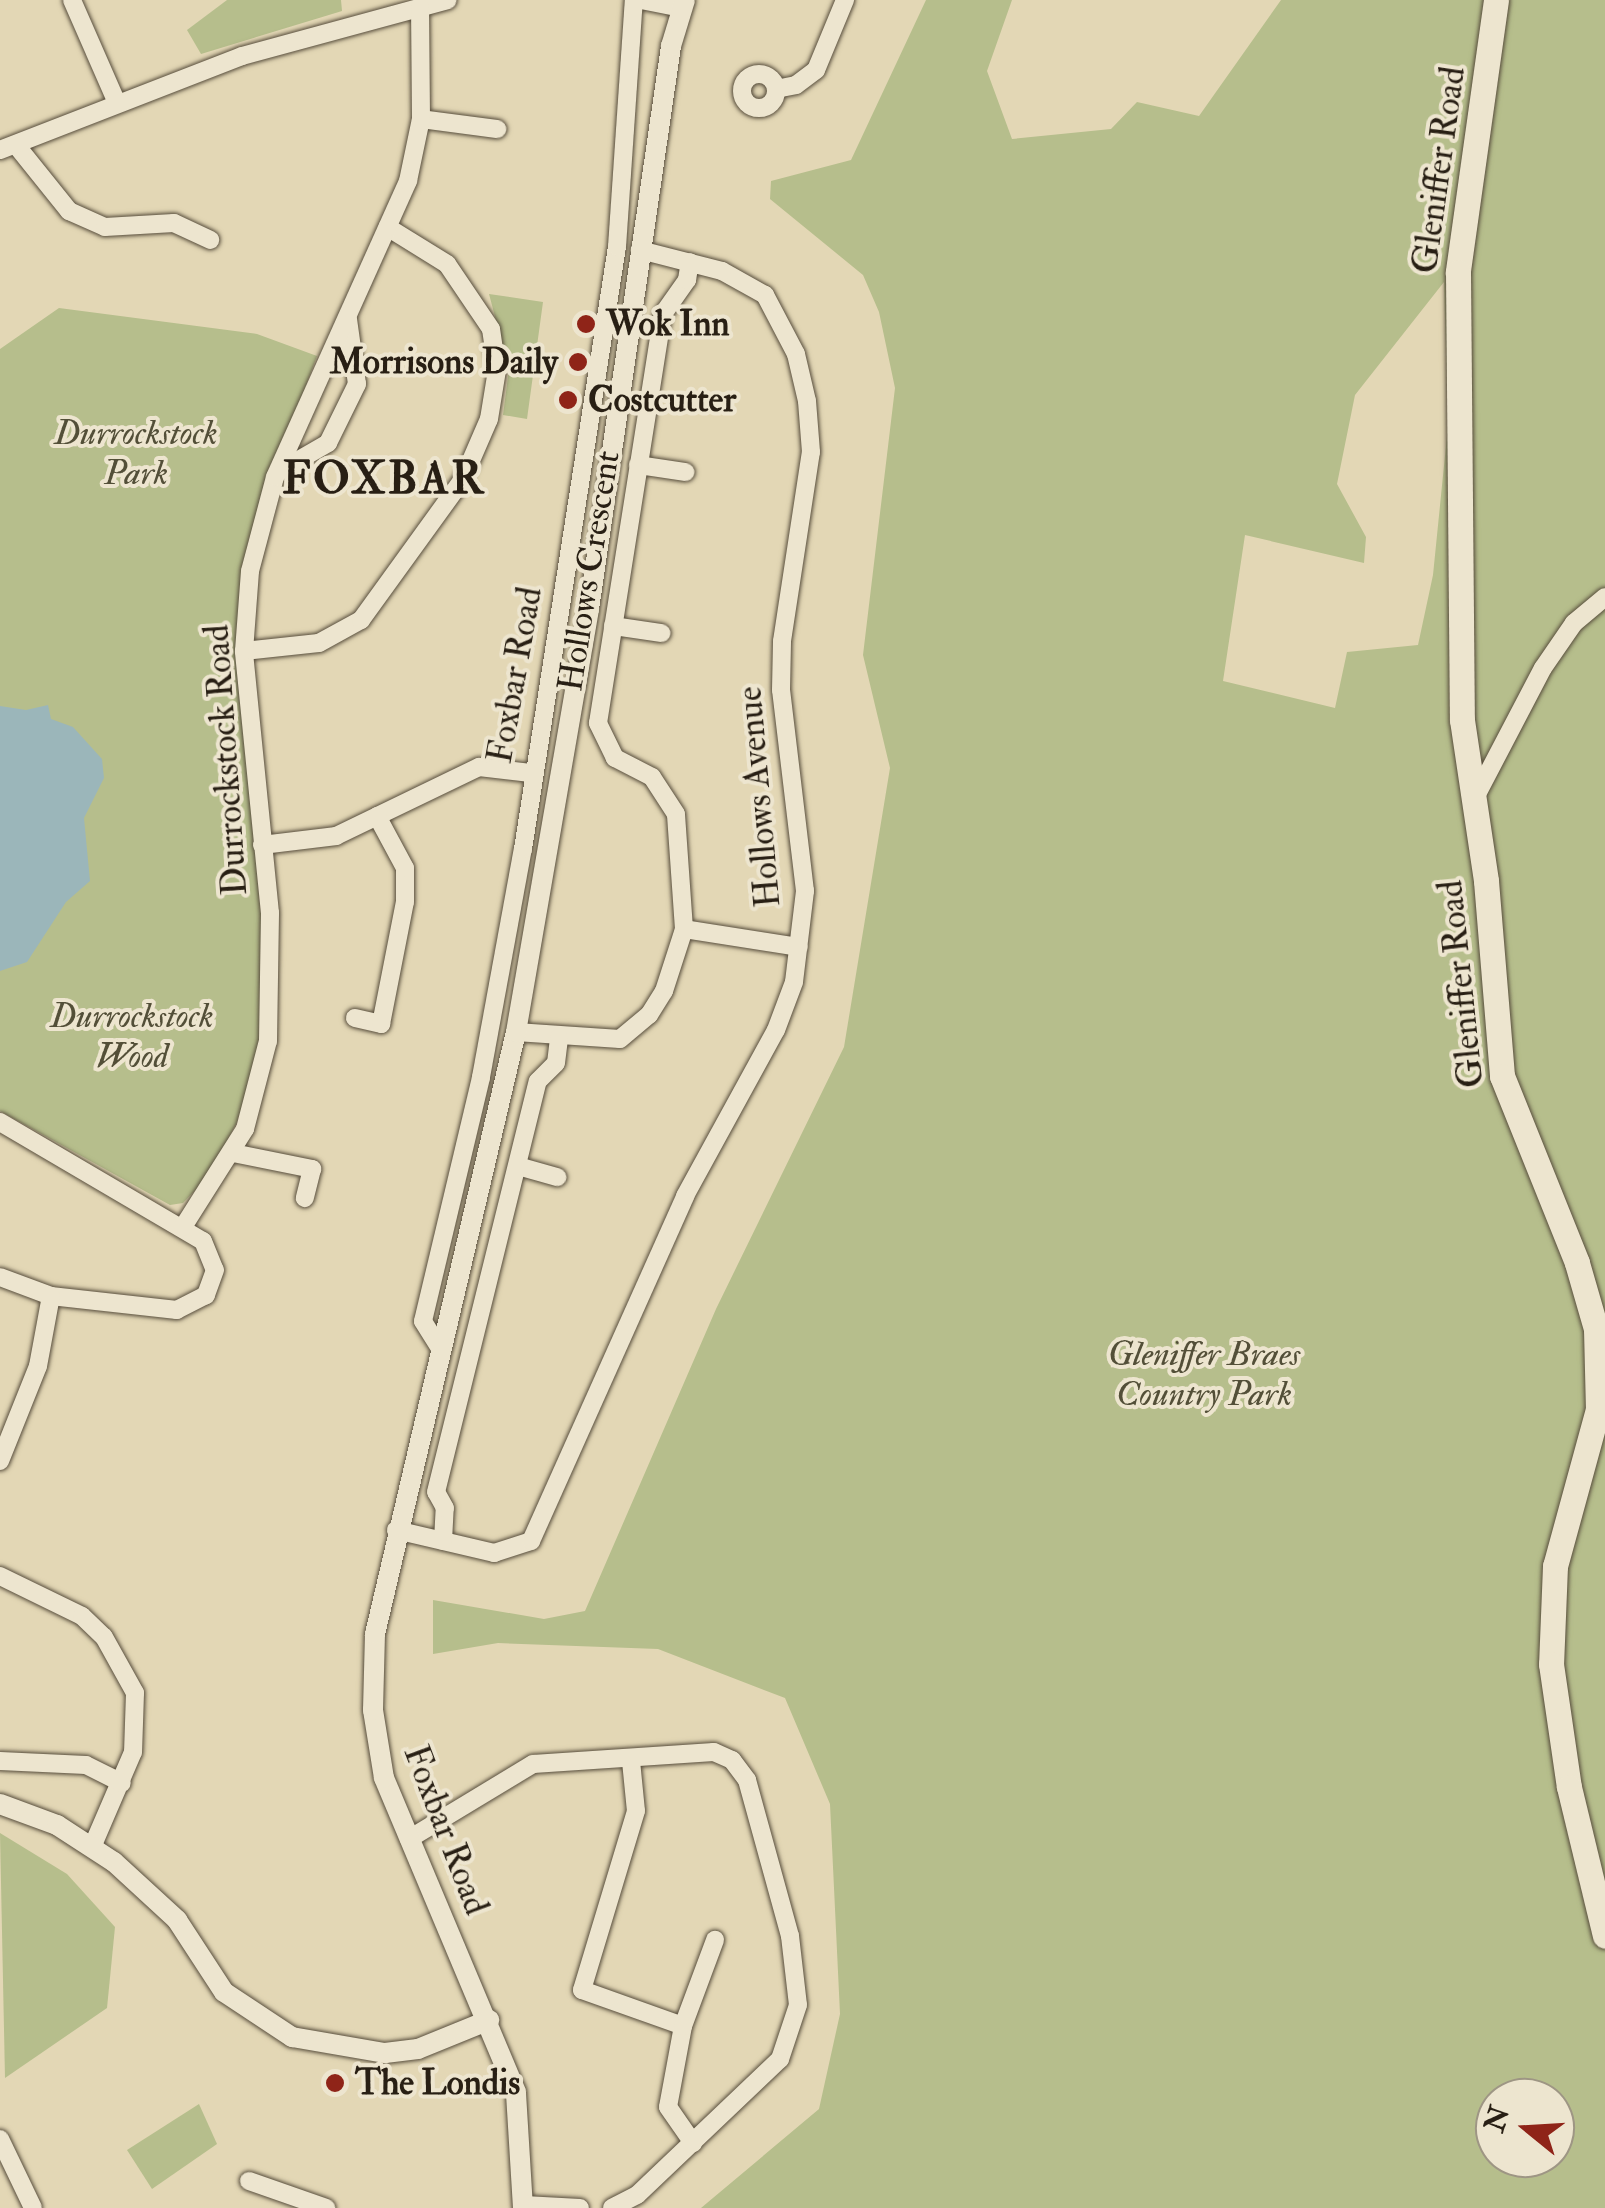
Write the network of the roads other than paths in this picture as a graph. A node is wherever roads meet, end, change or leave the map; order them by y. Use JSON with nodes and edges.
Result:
{"nodes":[{"id":1,"x":72,"y":0,"type":"edge"},
{"id":2,"x":448,"y":0,"type":"edge"},
{"id":3,"x":637,"y":0,"type":"edge"},
{"id":4,"x":845,"y":0,"type":"edge"},
{"id":5,"x":1496,"y":0,"type":"edge"},
{"id":6,"x":683,"y":4,"type":"edge"},
{"id":7,"x":420,"y":8,"type":"junction"},
{"id":8,"x":776,"y":89,"type":"dead end"},
{"id":9,"x":116,"y":103,"type":"junction"},
{"id":10,"x":422,"y":119,"type":"junction"},
{"id":11,"x":497,"y":129,"type":"dead end"},
{"id":12,"x":8,"y":147,"type":"edge"},
{"id":13,"x":387,"y":227,"type":"junction"},
{"id":14,"x":210,"y":240,"type":"dead end"},
{"id":15,"x":640,"y":250,"type":"junction"},
{"id":16,"x":690,"y":262,"type":"junction"},
{"id":17,"x":348,"y":316,"type":"junction"},
{"id":18,"x":638,"y":465,"type":"junction"},
{"id":19,"x":277,"y":472,"type":"junction"},
{"id":20,"x":685,"y":472,"type":"dead end"},
{"id":21,"x":1605,"y":597,"type":"edge"},
{"id":22,"x":613,"y":626,"type":"junction"},
{"id":23,"x":662,"y":633,"type":"dead end"},
{"id":24,"x":244,"y":651,"type":"junction"},
{"id":25,"x":531,"y":773,"type":"junction"},
{"id":26,"x":1476,"y":796,"type":"junction"},
{"id":27,"x":378,"y":816,"type":"junction"},
{"id":28,"x":262,"y":845,"type":"junction"},
{"id":29,"x":684,"y":928,"type":"junction"},
{"id":30,"x":799,"y":947,"type":"junction"},
{"id":31,"x":355,"y":1018,"type":"dead end"},
{"id":32,"x":516,"y":1032,"type":"junction"},
{"id":33,"x":559,"y":1038,"type":"junction"},
{"id":34,"x":0,"y":1122,"type":"edge"},
{"id":35,"x":233,"y":1153,"type":"junction"},
{"id":36,"x":518,"y":1166,"type":"junction"},
{"id":37,"x":558,"y":1177,"type":"dead end"},
{"id":38,"x":306,"y":1198,"type":"dead end"},
{"id":39,"x":183,"y":1227,"type":"junction"},
{"id":40,"x":0,"y":1277,"type":"edge"},
{"id":41,"x":51,"y":1296,"type":"junction"},
{"id":42,"x":441,"y":1350,"type":"junction"},
{"id":43,"x":0,"y":1461,"type":"edge"},
{"id":44,"x":406,"y":1486,"type":"junction"},
{"id":45,"x":436,"y":1492,"type":"junction"},
{"id":46,"x":396,"y":1530,"type":"junction"},
{"id":47,"x":443,"y":1540,"type":"junction"},
{"id":48,"x":0,"y":1576,"type":"edge"},
{"id":49,"x":0,"y":1761,"type":"edge"},
{"id":50,"x":631,"y":1761,"type":"junction"},
{"id":51,"x":122,"y":1783,"type":"junction"},
{"id":52,"x":0,"y":1804,"type":"edge"},
{"id":53,"x":409,"y":1839,"type":"junction"},
{"id":54,"x":92,"y":1847,"type":"junction"},
{"id":55,"x":1605,"y":1936,"type":"edge"},
{"id":56,"x":715,"y":1940,"type":"dead end"},
{"id":57,"x":490,"y":2020,"type":"junction"},
{"id":58,"x":683,"y":2026,"type":"junction"},
{"id":59,"x":0,"y":2139,"type":"edge"},
{"id":60,"x":692,"y":2143,"type":"junction"},
{"id":61,"x":6,"y":2166,"type":"edge"},
{"id":62,"x":250,"y":2181,"type":"dead end"},
{"id":63,"x":302,"y":2204,"type":"edge"},
{"id":64,"x":524,"y":2206,"type":"edge"},
{"id":65,"x":34,"y":2208,"type":"edge"},
{"id":66,"x":326,"y":2208,"type":"edge"},
{"id":67,"x":580,"y":2208,"type":"edge"},
{"id":68,"x":612,"y":2208,"type":"edge"}],
"edges":[{"from":1,"to":9,"type":"street"},
{"from":2,"to":7,"type":"street"},
{"from":3,"to":6,"type":"street"},
{"from":3,"to":25,"type":"street","name":"Foxbar Road"},
{"from":4,"to":8,"type":"street"},
{"from":5,"to":26,"type":"main road","name":"Gleniffer Road"},
{"from":6,"to":15,"type":"street","name":"Foxbar Road"},
{"from":7,"to":9,"type":"street"},
{"from":7,"to":10,"type":"street","name":"Durrockstock Road"},
{"from":9,"to":12,"type":"street"},
{"from":10,"to":11,"type":"street"},
{"from":10,"to":13,"type":"street","name":"Durrockstock Road"},
{"from":12,"to":14,"type":"street"},
{"from":13,"to":17,"type":"street","name":"Durrockstock Road"},
{"from":13,"to":24,"type":"street"},
{"from":15,"to":16,"type":"street","name":"Hollows Avenue"},
{"from":15,"to":32,"type":"street","name":"Foxbar Road"},
{"from":16,"to":18,"type":"street","name":"Hollows Crescent"},
{"from":16,"to":30,"type":"street","name":"Hollows Avenue"},
{"from":17,"to":19,"type":"street","name":"Durrockstock Road"},
{"from":17,"to":19,"type":"street"},
{"from":18,"to":20,"type":"street"},
{"from":18,"to":22,"type":"street","name":"Hollows Crescent"},
{"from":19,"to":24,"type":"street","name":"Durrockstock Road"},
{"from":21,"to":26,"type":"street"},
{"from":22,"to":23,"type":"street"},
{"from":22,"to":29,"type":"street","name":"Hollows Crescent"},
{"from":24,"to":28,"type":"street","name":"Durrockstock Road"},
{"from":25,"to":27,"type":"street"},
{"from":25,"to":42,"type":"street","name":"Foxbar Road"},
{"from":26,"to":55,"type":"main road","name":"Gleniffer Road"},
{"from":27,"to":28,"type":"street"},
{"from":27,"to":31,"type":"street"},
{"from":28,"to":35,"type":"street","name":"Durrockstock Road"},
{"from":29,"to":30,"type":"street"},
{"from":29,"to":33,"type":"street","name":"Hollows Crescent"},
{"from":30,"to":47,"type":"street","name":"Hollows Avenue"},
{"from":32,"to":33,"type":"street","name":"Hollows Crescent"},
{"from":32,"to":42,"type":"street","name":"Foxbar Road"},
{"from":33,"to":36,"type":"street"},
{"from":34,"to":39,"type":"street"},
{"from":35,"to":38,"type":"street"},
{"from":35,"to":39,"type":"street","name":"Durrockstock Road"},
{"from":36,"to":37,"type":"street"},
{"from":36,"to":45,"type":"street"},
{"from":39,"to":41,"type":"street"},
{"from":40,"to":41,"type":"street"},
{"from":41,"to":43,"type":"street"},
{"from":42,"to":44,"type":"street","name":"Foxbar Road"},
{"from":44,"to":45,"type":"street"},
{"from":44,"to":46,"type":"street","name":"Foxbar Road"},
{"from":45,"to":47,"type":"street"},
{"from":46,"to":47,"type":"street","name":"Hollows Avenue"},
{"from":46,"to":53,"type":"street","name":"Foxbar Road"},
{"from":48,"to":51,"type":"street"},
{"from":49,"to":51,"type":"street"},
{"from":50,"to":53,"type":"street"},
{"from":50,"to":58,"type":"street"},
{"from":50,"to":60,"type":"street"},
{"from":51,"to":54,"type":"street"},
{"from":52,"to":54,"type":"street"},
{"from":53,"to":57,"type":"street","name":"Foxbar Road"},
{"from":54,"to":57,"type":"street"},
{"from":56,"to":58,"type":"street"},
{"from":57,"to":64,"type":"street","name":"Foxbar Road"},
{"from":58,"to":60,"type":"street"},
{"from":59,"to":61,"type":"street"},
{"from":60,"to":68,"type":"street"},
{"from":61,"to":65,"type":"street"},
{"from":62,"to":63,"type":"street"},
{"from":63,"to":66,"type":"street"},
{"from":64,"to":67,"type":"street"}]}
